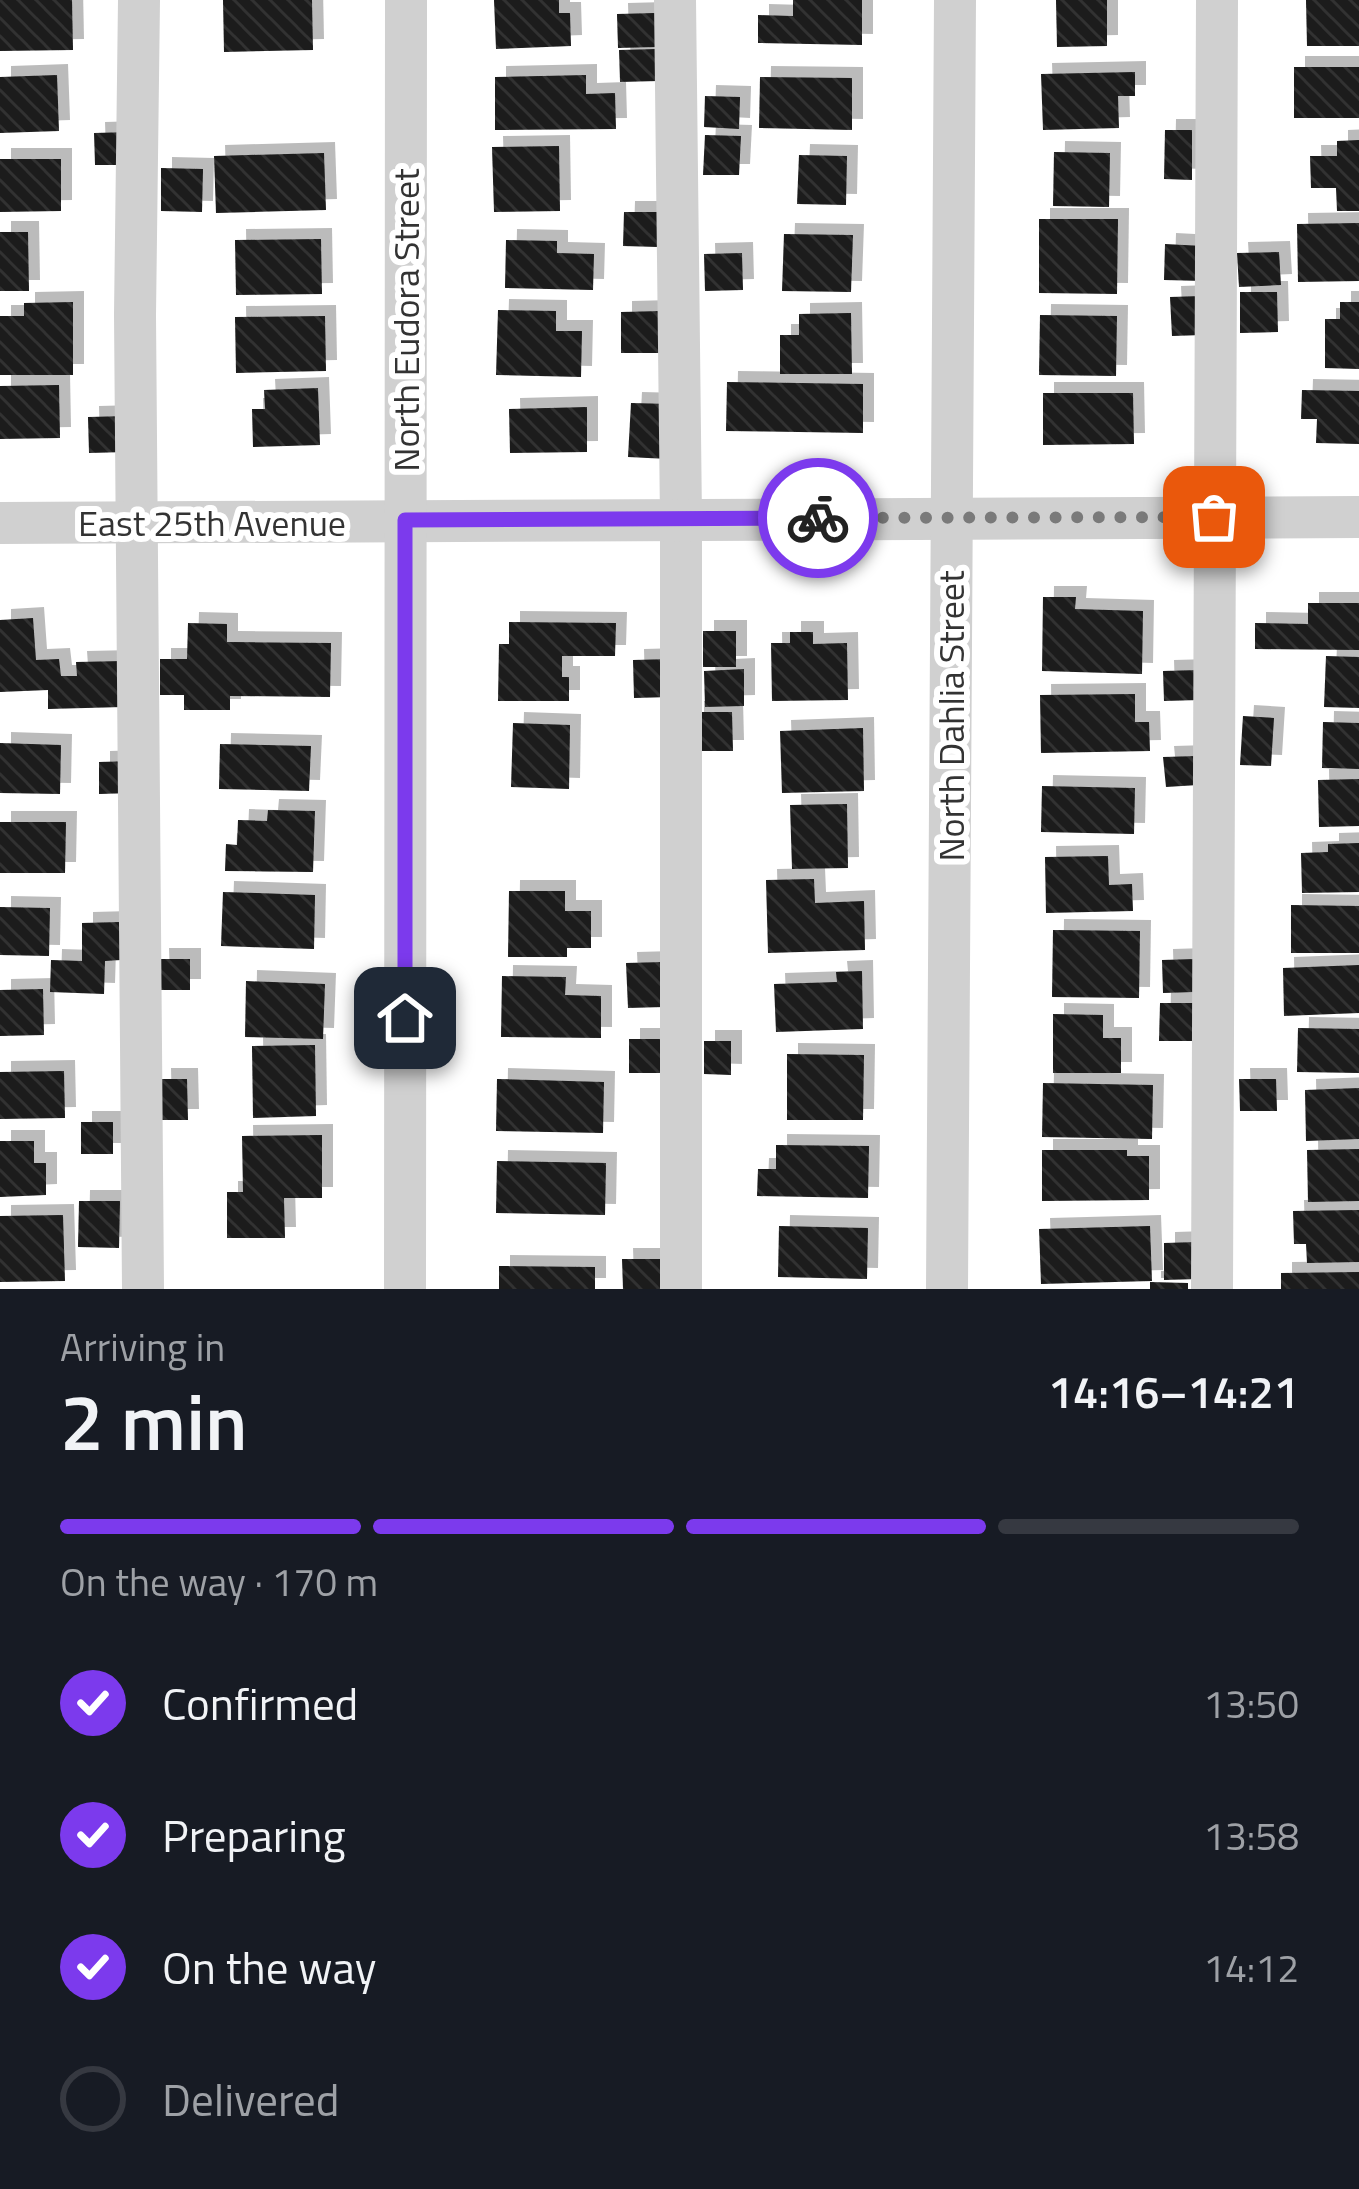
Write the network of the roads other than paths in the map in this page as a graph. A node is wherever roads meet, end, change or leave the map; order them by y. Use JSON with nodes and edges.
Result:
{"nodes":[{"id":1,"x":140,"y":0,"type":"edge"},
{"id":2,"x":406,"y":0,"type":"edge"},
{"id":3,"x":675,"y":0,"type":"edge"},
{"id":4,"x":955,"y":0,"type":"edge"},
{"id":5,"x":1217,"y":0,"type":"edge"},
{"id":6,"x":1214,"y":517,"type":"junction"},
{"id":7,"x":1359,"y":517,"type":"edge"},
{"id":8,"x":951,"y":518,"type":"junction"},
{"id":9,"x":681,"y":519,"type":"junction"},
{"id":10,"x":405,"y":520,"type":"junction"},
{"id":11,"x":137,"y":522,"type":"junction"},
{"id":12,"x":0,"y":523,"type":"edge"},
{"id":13,"x":143,"y":1289,"type":"edge"},
{"id":14,"x":405,"y":1289,"type":"edge"},
{"id":15,"x":681,"y":1289,"type":"edge"},
{"id":16,"x":947,"y":1289,"type":"edge"},
{"id":17,"x":1212,"y":1289,"type":"edge"}],
"edges":[{"from":1,"to":11,"type":"street"},
{"from":2,"to":10,"type":"street","name":"North Eudora Street"},
{"from":3,"to":9,"type":"street"},
{"from":4,"to":8,"type":"street","name":"North Dahlia Street"},
{"from":5,"to":6,"type":"street"},
{"from":6,"to":7,"type":"street","name":"East 25th Avenue"},
{"from":6,"to":8,"type":"street","name":"East 25th Avenue"},
{"from":6,"to":17,"type":"street"},
{"from":8,"to":9,"type":"street","name":"East 25th Avenue"},
{"from":8,"to":16,"type":"street","name":"North Dahlia Street"},
{"from":9,"to":10,"type":"street","name":"East 25th Avenue"},
{"from":9,"to":15,"type":"street"},
{"from":10,"to":11,"type":"street","name":"East 25th Avenue"},
{"from":10,"to":14,"type":"street","name":"North Eudora Street"},
{"from":11,"to":12,"type":"street","name":"East 25th Avenue"},
{"from":11,"to":13,"type":"street"}]}
